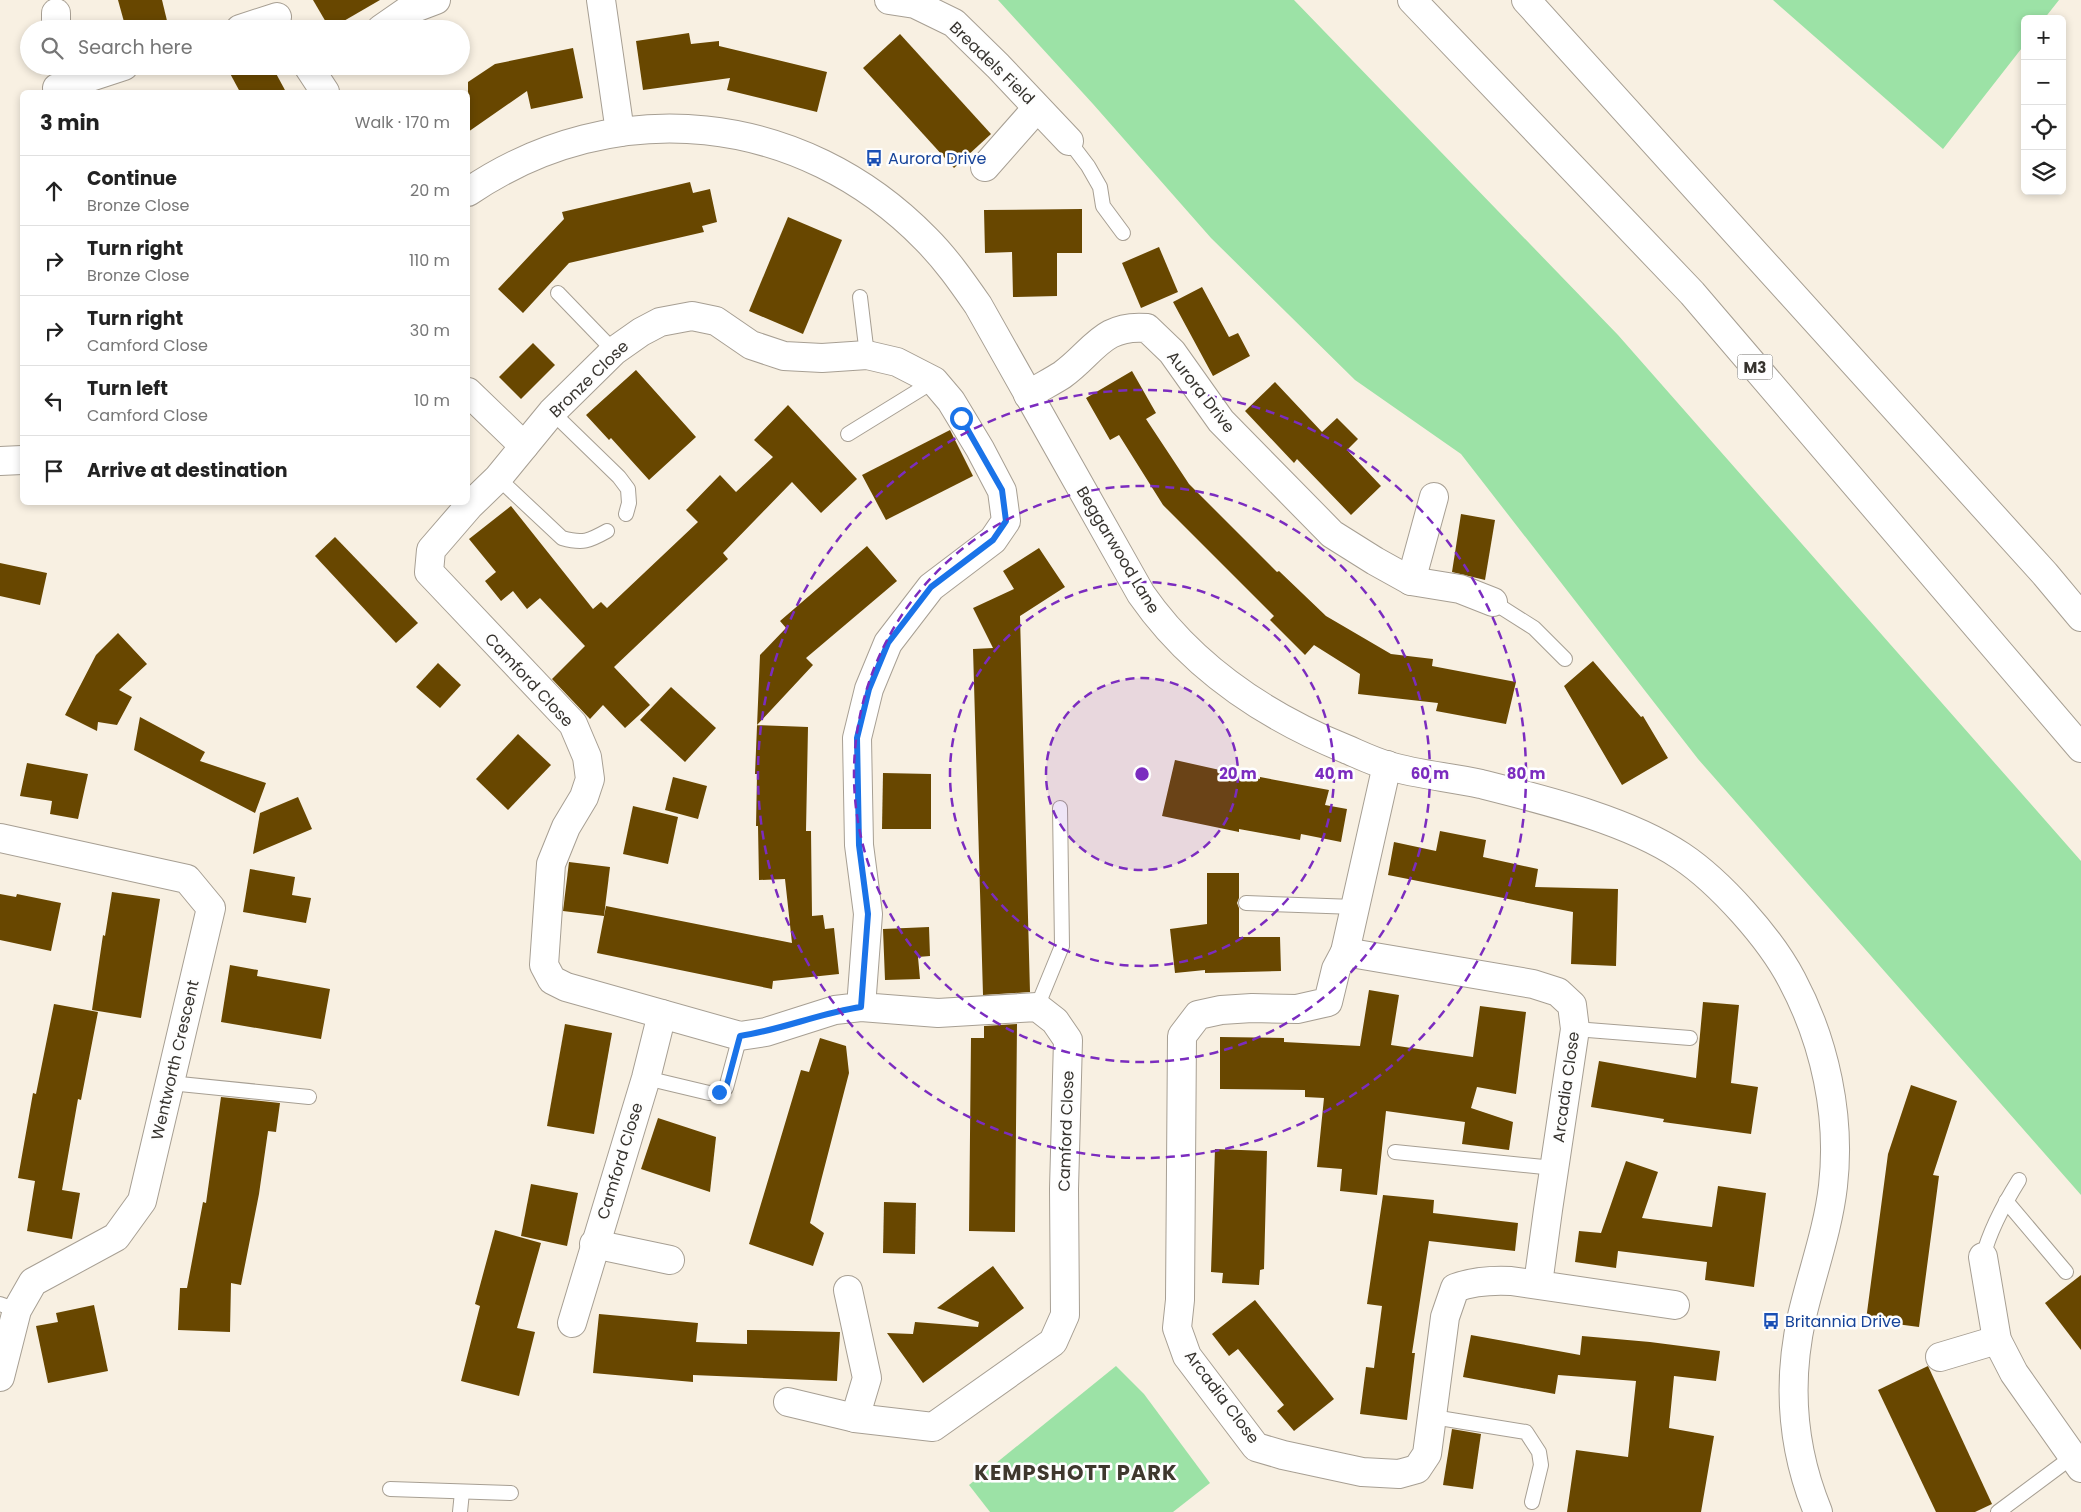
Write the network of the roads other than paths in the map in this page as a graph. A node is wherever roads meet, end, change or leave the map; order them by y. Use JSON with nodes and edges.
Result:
{"nodes":[{"id":1,"x":436,"y":0,"type":"edge"},
{"id":2,"x":601,"y":0,"type":"edge"},
{"id":3,"x":889,"y":0,"type":"edge"},
{"id":4,"x":1412,"y":0,"type":"edge"},
{"id":5,"x":1526,"y":0,"type":"edge"},
{"id":6,"x":278,"y":15,"type":"edge"},
{"id":7,"x":264,"y":20,"type":"edge"},
{"id":8,"x":394,"y":20,"type":"edge"},
{"id":9,"x":87,"y":75,"type":"edge"},
{"id":10,"x":58,"y":82,"type":"edge"},
{"id":11,"x":1038,"y":108,"type":"junction"},
{"id":12,"x":620,"y":132,"type":"junction"},
{"id":13,"x":1069,"y":141,"type":"joint"},
{"id":14,"x":985,"y":167,"type":"dead end"},
{"id":15,"x":470,"y":191,"type":"edge"},
{"id":16,"x":1123,"y":233,"type":"dead end"},
{"id":17,"x":558,"y":293,"type":"dead end"},
{"id":18,"x":860,"y":297,"type":"dead end"},
{"id":19,"x":614,"y":352,"type":"junction"},
{"id":20,"x":867,"y":355,"type":"junction"},
{"id":21,"x":934,"y":381,"type":"junction"},
{"id":22,"x":470,"y":394,"type":"edge"},
{"id":23,"x":1028,"y":395,"type":"junction"},
{"id":24,"x":552,"y":412,"type":"junction"},
{"id":25,"x":848,"y":434,"type":"dead end"},
{"id":26,"x":524,"y":446,"type":"junction"},
{"id":27,"x":20,"y":460,"type":"edge"},
{"id":28,"x":0,"y":461,"type":"edge"},
{"id":29,"x":498,"y":478,"type":"junction"},
{"id":30,"x":1434,"y":497,"type":"dead end"},
{"id":31,"x":626,"y":514,"type":"dead end"},
{"id":32,"x":607,"y":531,"type":"dead end"},
{"id":33,"x":1411,"y":581,"type":"junction"},
{"id":34,"x":1493,"y":602,"type":"joint"},
{"id":35,"x":2081,"y":617,"type":"edge"},
{"id":36,"x":1565,"y":658,"type":"dead end"},
{"id":37,"x":2081,"y":748,"type":"edge"},
{"id":38,"x":1387,"y":766,"type":"junction"},
{"id":39,"x":1060,"y":808,"type":"dead end"},
{"id":40,"x":0,"y":838,"type":"edge"},
{"id":41,"x":1246,"y":903,"type":"dead end"},
{"id":42,"x":1355,"y":907,"type":"junction"},
{"id":43,"x":1345,"y":952,"type":"junction"},
{"id":44,"x":861,"y":1007,"type":"junction"},
{"id":45,"x":1037,"y":1007,"type":"junction"},
{"id":46,"x":662,"y":1014,"type":"junction"},
{"id":47,"x":1575,"y":1029,"type":"junction"},
{"id":48,"x":740,"y":1036,"type":"junction"},
{"id":49,"x":1690,"y":1038,"type":"dead end"},
{"id":50,"x":646,"y":1078,"type":"junction"},
{"id":51,"x":170,"y":1083,"type":"junction"},
{"id":52,"x":308,"y":1097,"type":"dead end"},
{"id":53,"x":1395,"y":1152,"type":"dead end"},
{"id":54,"x":1554,"y":1168,"type":"junction"},
{"id":55,"x":2019,"y":1180,"type":"dead end"},
{"id":56,"x":2006,"y":1201,"type":"junction"},
{"id":57,"x":594,"y":1244,"type":"junction"},
{"id":58,"x":1984,"y":1257,"type":"joint"},
{"id":59,"x":670,"y":1260,"type":"dead end"},
{"id":60,"x":2066,"y":1272,"type":"dead end"},
{"id":61,"x":1538,"y":1284,"type":"junction"},
{"id":62,"x":848,"y":1290,"type":"dead end"},
{"id":63,"x":1675,"y":1305,"type":"dead end"},
{"id":64,"x":8,"y":1307,"type":"edge"},
{"id":65,"x":572,"y":1323,"type":"dead end"},
{"id":66,"x":1996,"y":1340,"type":"junction"},
{"id":67,"x":1940,"y":1356,"type":"dead end"},
{"id":68,"x":0,"y":1377,"type":"edge"},
{"id":69,"x":788,"y":1402,"type":"dead end"},
{"id":70,"x":1433,"y":1417,"type":"junction"},
{"id":71,"x":855,"y":1418,"type":"junction"},
{"id":72,"x":2077,"y":1462,"type":"edge"},
{"id":73,"x":390,"y":1489,"type":"dead end"},
{"id":74,"x":462,"y":1492,"type":"junction"},
{"id":75,"x":511,"y":1494,"type":"dead end"},
{"id":76,"x":1532,"y":1502,"type":"dead end"},
{"id":77,"x":460,"y":1512,"type":"edge"},
{"id":78,"x":1818,"y":1512,"type":"edge"},
{"id":79,"x":1998,"y":1512,"type":"edge"}],
"edges":[{"from":1,"to":8,"type":"main road"},
{"from":2,"to":12,"type":"main road"},
{"from":3,"to":11,"type":"main road","name":"Breadels Field"},
{"from":4,"to":37,"type":"main road","number":"M3"},
{"from":5,"to":35,"type":"main road"},
{"from":6,"to":7,"type":"main road"},
{"from":9,"to":10,"type":"main road"},
{"from":11,"to":13,"type":"main road","name":"Breadels Field"},
{"from":11,"to":14,"type":"main road","name":"Breadels Field"},
{"from":12,"to":15,"type":"main road","name":"Beggarwood Lane"},
{"from":12,"to":23,"type":"main road","name":"Beggarwood Lane"},
{"from":13,"to":16,"type":"lane"},
{"from":17,"to":19,"type":"lane"},
{"from":18,"to":20,"type":"lane"},
{"from":19,"to":20,"type":"main road","name":"Bronze Close"},
{"from":19,"to":24,"type":"main road","name":"Bronze Close"},
{"from":20,"to":21,"type":"main road","name":"Bronze Close"},
{"from":21,"to":25,"type":"lane"},
{"from":21,"to":44,"type":"main road","name":"Bronze Close"},
{"from":22,"to":26,"type":"main road"},
{"from":23,"to":33,"type":"main road","name":"Aurora Drive"},
{"from":23,"to":38,"type":"main road","name":"Beggarwood Lane"},
{"from":24,"to":26,"type":"main road","name":"Bronze Close"},
{"from":24,"to":31,"type":"lane"},
{"from":26,"to":29,"type":"main road","name":"Camford Close"},
{"from":27,"to":28,"type":"main road"},
{"from":29,"to":32,"type":"lane"},
{"from":29,"to":46,"type":"main road","name":"Camford Close"},
{"from":30,"to":33,"type":"main road"},
{"from":33,"to":34,"type":"main road","name":"Aurora Drive"},
{"from":34,"to":36,"type":"lane"},
{"from":38,"to":42,"type":"main road","name":"Arcadia Close"},
{"from":38,"to":78,"type":"main road","name":"Beggarwood Lane"},
{"from":39,"to":45,"type":"lane"},
{"from":40,"to":51,"type":"main road","name":"Wentworth Crescent"},
{"from":41,"to":42,"type":"lane"},
{"from":42,"to":43,"type":"main road","name":"Arcadia Close"},
{"from":43,"to":47,"type":"main road","name":"Arcadia Close"},
{"from":43,"to":70,"type":"main road","name":"Arcadia Close"},
{"from":44,"to":45,"type":"main road","name":"Camford Close"},
{"from":44,"to":48,"type":"main road","name":"Camford Close"},
{"from":45,"to":71,"type":"main road","name":"Camford Close"},
{"from":46,"to":48,"type":"main road","name":"Camford Close"},
{"from":46,"to":50,"type":"main road","name":"Camford Close"},
{"from":47,"to":49,"type":"lane"},
{"from":47,"to":54,"type":"main road","name":"Arcadia Close"},
{"from":48,"to":50,"type":"lane"},
{"from":50,"to":57,"type":"main road","name":"Camford Close"},
{"from":51,"to":52,"type":"lane"},
{"from":51,"to":64,"type":"main road","name":"Wentworth Crescent"},
{"from":53,"to":54,"type":"lane"},
{"from":54,"to":61,"type":"main road","name":"Arcadia Close"},
{"from":55,"to":56,"type":"lane"},
{"from":56,"to":58,"type":"lane"},
{"from":56,"to":60,"type":"lane"},
{"from":57,"to":59,"type":"main road"},
{"from":57,"to":65,"type":"main road","name":"Camford Close"},
{"from":58,"to":66,"type":"main road"},
{"from":61,"to":63,"type":"main road","name":"Arcadia Close"},
{"from":61,"to":70,"type":"main road","name":"Arcadia Close"},
{"from":62,"to":71,"type":"main road"},
{"from":64,"to":68,"type":"main road","name":"Wentworth Crescent"},
{"from":66,"to":67,"type":"main road"},
{"from":66,"to":72,"type":"main road"},
{"from":69,"to":71,"type":"main road","name":"Camford Close"},
{"from":70,"to":76,"type":"lane"},
{"from":72,"to":79,"type":"lane"},
{"from":73,"to":74,"type":"lane"},
{"from":74,"to":75,"type":"lane"},
{"from":74,"to":77,"type":"lane"}]}
